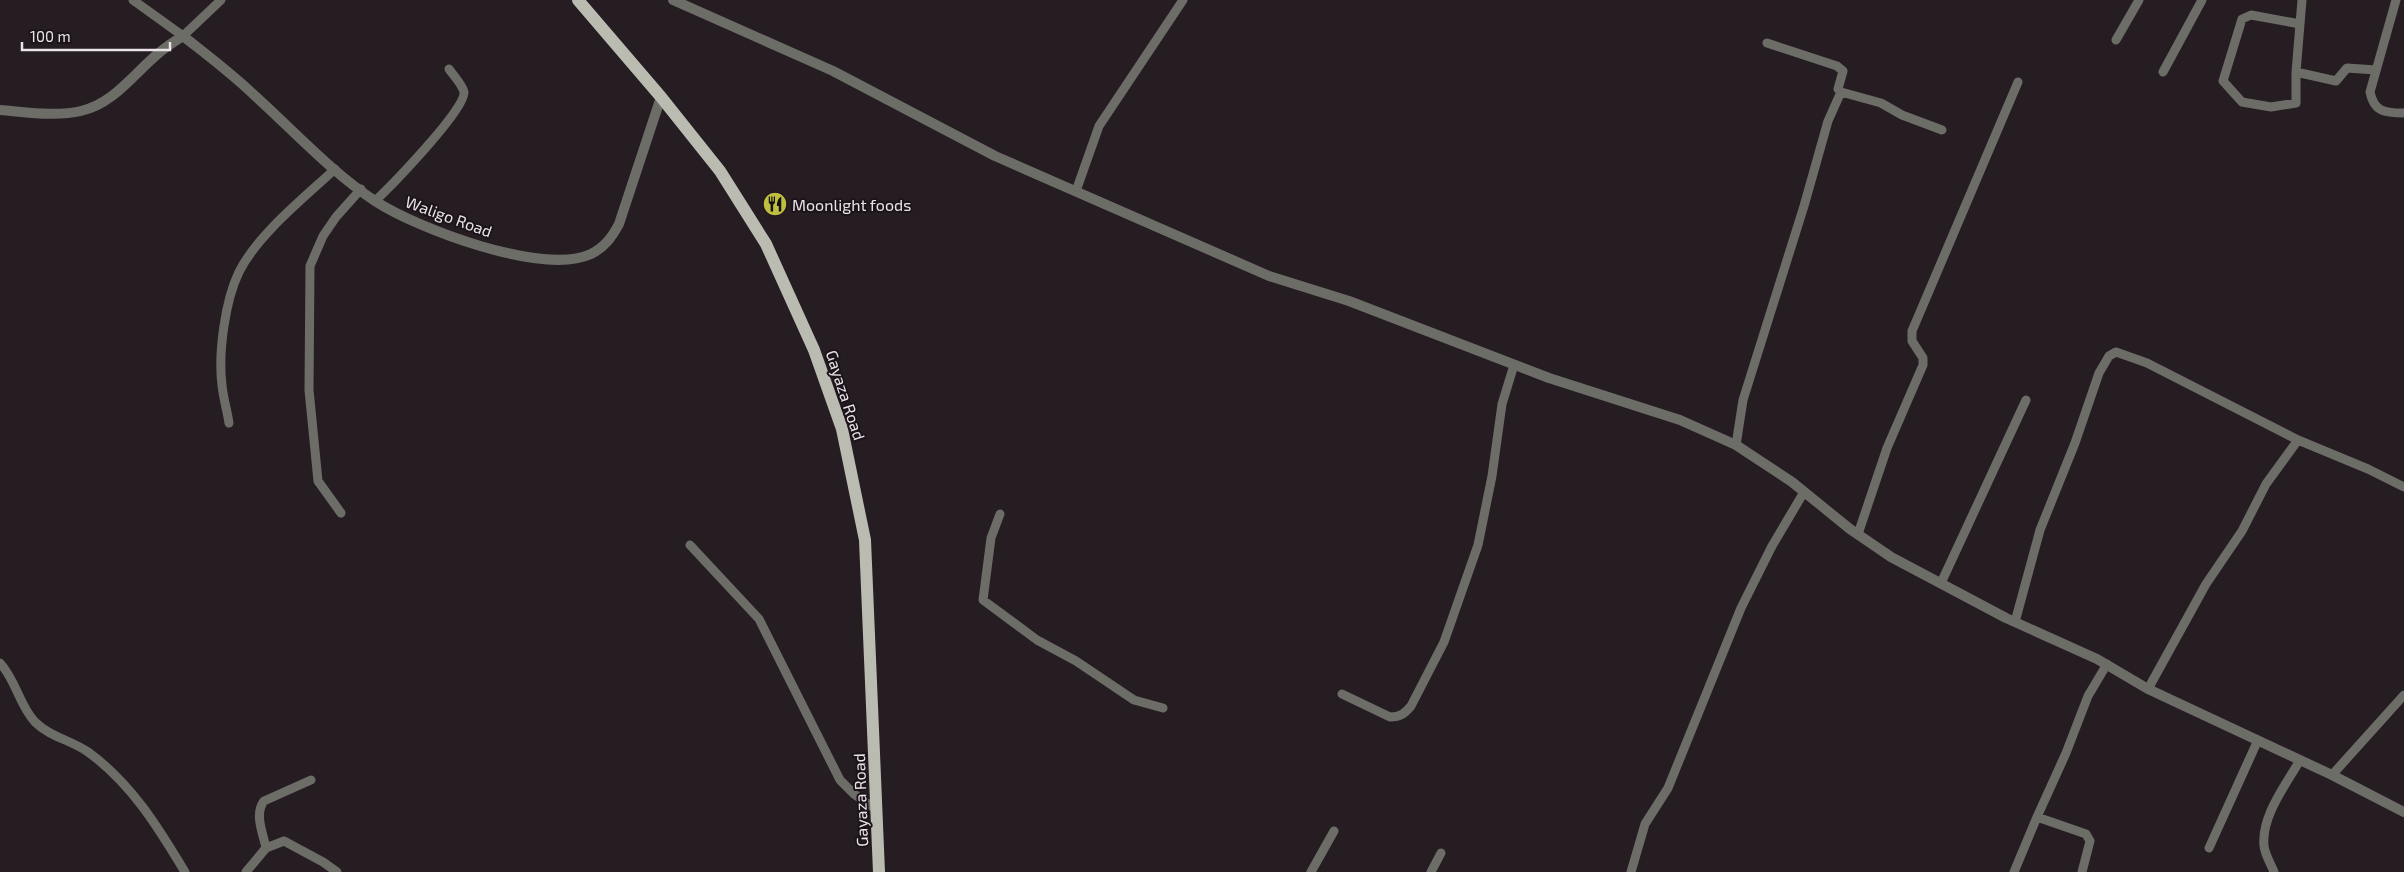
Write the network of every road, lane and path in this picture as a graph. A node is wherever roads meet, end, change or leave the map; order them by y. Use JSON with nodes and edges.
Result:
{"nodes":[{"id":1,"x":133,"y":0,"type":"edge"},
{"id":2,"x":221,"y":0,"type":"edge"},
{"id":3,"x":578,"y":0,"type":"edge"},
{"id":4,"x":673,"y":0,"type":"edge"},
{"id":5,"x":1183,"y":0,"type":"edge"},
{"id":6,"x":2139,"y":0,"type":"edge"},
{"id":7,"x":2202,"y":0,"type":"edge"},
{"id":8,"x":2302,"y":0,"type":"edge"},
{"id":9,"x":2396,"y":0,"type":"edge"},
{"id":10,"x":2300,"y":24,"type":"junction"},
{"id":11,"x":183,"y":36,"type":"junction"},
{"id":12,"x":2116,"y":40,"type":"dead end"},
{"id":13,"x":1767,"y":43,"type":"dead end"},
{"id":14,"x":449,"y":69,"type":"dead end"},
{"id":15,"x":2376,"y":70,"type":"junction"},
{"id":16,"x":2163,"y":72,"type":"dead end"},
{"id":17,"x":2296,"y":72,"type":"junction"},
{"id":18,"x":2018,"y":82,"type":"dead end"},
{"id":19,"x":1840,"y":92,"type":"junction"},
{"id":20,"x":662,"y":97,"type":"junction"},
{"id":21,"x":0,"y":110,"type":"edge"},
{"id":22,"x":2404,"y":113,"type":"edge"},
{"id":23,"x":1942,"y":130,"type":"dead end"},
{"id":24,"x":335,"y":169,"type":"junction"},
{"id":25,"x":361,"y":189,"type":"junction"},
{"id":26,"x":1076,"y":192,"type":"junction"},
{"id":27,"x":375,"y":201,"type":"junction"},
{"id":28,"x":1514,"y":365,"type":"junction"},
{"id":29,"x":2026,"y":400,"type":"dead end"},
{"id":30,"x":229,"y":422,"type":"dead end"},
{"id":31,"x":2298,"y":440,"type":"junction"},
{"id":32,"x":1736,"y":445,"type":"junction"},
{"id":33,"x":2404,"y":487,"type":"edge"},
{"id":34,"x":1804,"y":492,"type":"junction"},
{"id":35,"x":341,"y":513,"type":"dead end"},
{"id":36,"x":1000,"y":514,"type":"dead end"},
{"id":37,"x":1858,"y":534,"type":"junction"},
{"id":38,"x":690,"y":545,"type":"dead end"},
{"id":39,"x":1941,"y":583,"type":"junction"},
{"id":40,"x":2015,"y":622,"type":"junction"},
{"id":41,"x":0,"y":663,"type":"edge"},
{"id":42,"x":2107,"y":664,"type":"junction"},
{"id":43,"x":2148,"y":689,"type":"junction"},
{"id":44,"x":1342,"y":694,"type":"dead end"},
{"id":45,"x":2404,"y":696,"type":"edge"},
{"id":46,"x":1163,"y":708,"type":"dead end"},
{"id":47,"x":2258,"y":740,"type":"junction"},
{"id":48,"x":2300,"y":760,"type":"junction"},
{"id":49,"x":2332,"y":775,"type":"junction"},
{"id":50,"x":311,"y":780,"type":"dead end"},
{"id":51,"x":877,"y":810,"type":"junction"},
{"id":52,"x":2404,"y":812,"type":"edge"},
{"id":53,"x":2037,"y":817,"type":"junction"},
{"id":54,"x":1334,"y":830,"type":"dead end"},
{"id":55,"x":266,"y":848,"type":"junction"},
{"id":56,"x":2209,"y":848,"type":"dead end"},
{"id":57,"x":1441,"y":853,"type":"dead end"},
{"id":58,"x":185,"y":872,"type":"edge"},
{"id":59,"x":246,"y":872,"type":"edge"},
{"id":60,"x":337,"y":872,"type":"edge"},
{"id":61,"x":879,"y":872,"type":"edge"},
{"id":62,"x":1311,"y":872,"type":"edge"},
{"id":63,"x":1431,"y":872,"type":"edge"},
{"id":64,"x":1631,"y":872,"type":"edge"},
{"id":65,"x":2014,"y":872,"type":"edge"},
{"id":66,"x":2082,"y":872,"type":"edge"},
{"id":67,"x":2274,"y":872,"type":"edge"}],
"edges":[{"from":1,"to":11,"type":"street"},
{"from":2,"to":11,"type":"street"},
{"from":3,"to":20,"type":"main road","name":"Gayaza Road"},
{"from":4,"to":26,"type":"street"},
{"from":5,"to":26,"type":"street"},
{"from":6,"to":12,"type":"street"},
{"from":7,"to":16,"type":"street"},
{"from":8,"to":10,"type":"street"},
{"from":9,"to":15,"type":"street"},
{"from":10,"to":17,"type":"street"},
{"from":10,"to":17,"type":"street"},
{"from":11,"to":21,"type":"street"},
{"from":11,"to":24,"type":"street","name":"Waligo Road"},
{"from":13,"to":19,"type":"street"},
{"from":14,"to":27,"type":"street"},
{"from":15,"to":17,"type":"street"},
{"from":15,"to":22,"type":"street"},
{"from":18,"to":37,"type":"street"},
{"from":19,"to":23,"type":"street"},
{"from":19,"to":32,"type":"street"},
{"from":20,"to":27,"type":"street","name":"Waligo Road"},
{"from":20,"to":51,"type":"main road","name":"Gayaza Road"},
{"from":24,"to":25,"type":"street","name":"Waligo Road"},
{"from":24,"to":30,"type":"street"},
{"from":25,"to":27,"type":"street","name":"Waligo Road"},
{"from":25,"to":35,"type":"street"},
{"from":26,"to":28,"type":"street"},
{"from":28,"to":32,"type":"street"},
{"from":28,"to":44,"type":"street"},
{"from":29,"to":39,"type":"street"},
{"from":31,"to":33,"type":"street"},
{"from":31,"to":40,"type":"street"},
{"from":31,"to":43,"type":"street"},
{"from":32,"to":34,"type":"street"},
{"from":34,"to":37,"type":"street"},
{"from":34,"to":64,"type":"street"},
{"from":36,"to":46,"type":"street"},
{"from":37,"to":39,"type":"street"},
{"from":38,"to":51,"type":"street"},
{"from":39,"to":40,"type":"street"},
{"from":40,"to":42,"type":"street"},
{"from":41,"to":58,"type":"street"},
{"from":42,"to":43,"type":"street"},
{"from":42,"to":53,"type":"street"},
{"from":43,"to":47,"type":"street"},
{"from":45,"to":49,"type":"street"},
{"from":47,"to":48,"type":"street"},
{"from":47,"to":56,"type":"street"},
{"from":48,"to":49,"type":"street"},
{"from":48,"to":67,"type":"street"},
{"from":49,"to":52,"type":"street"},
{"from":50,"to":55,"type":"street"},
{"from":51,"to":61,"type":"main road","name":"Gayaza Road"},
{"from":53,"to":65,"type":"street"},
{"from":53,"to":66,"type":"street"},
{"from":54,"to":62,"type":"street"},
{"from":55,"to":59,"type":"street"},
{"from":55,"to":60,"type":"street"},
{"from":57,"to":63,"type":"street"}]}
